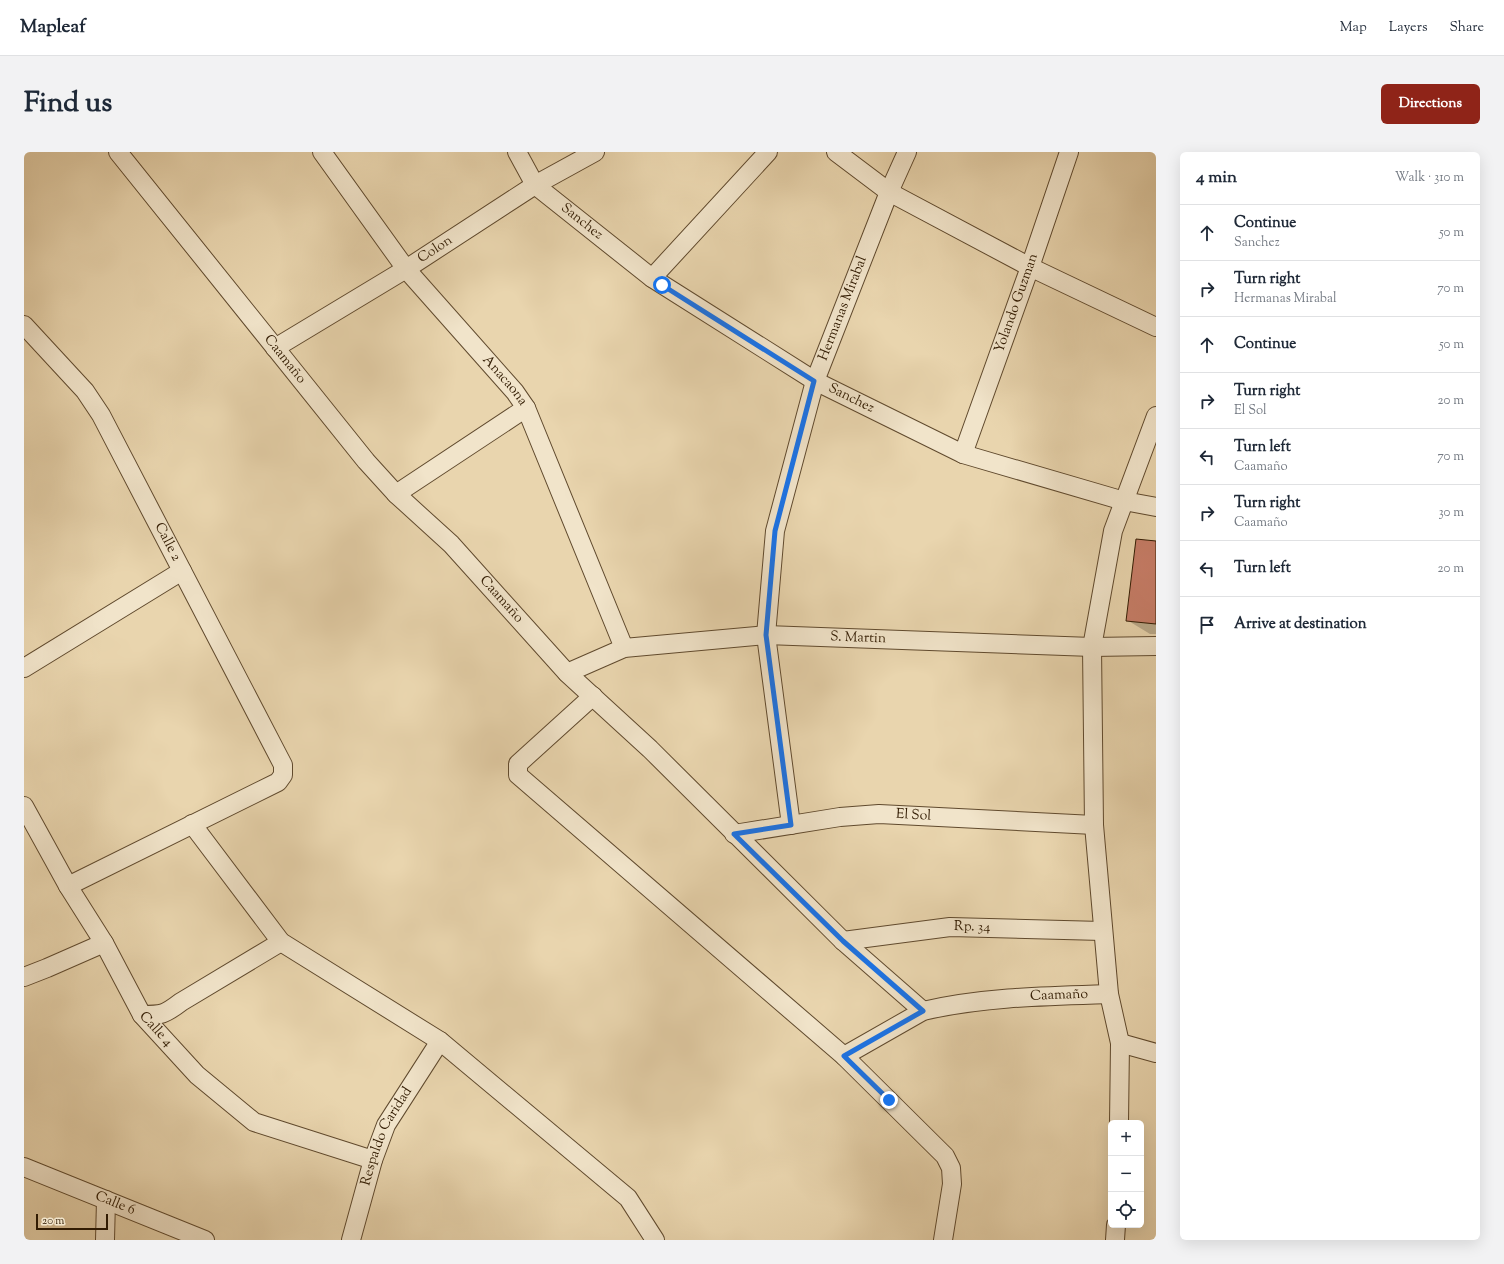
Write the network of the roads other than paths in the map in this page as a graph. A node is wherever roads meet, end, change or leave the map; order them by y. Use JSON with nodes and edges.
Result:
{"nodes":[{"id":1,"x":118,"y":152,"type":"edge"},
{"id":2,"x":322,"y":152,"type":"edge"},
{"id":3,"x":517,"y":152,"type":"edge"},
{"id":4,"x":595,"y":152,"type":"edge"},
{"id":5,"x":768,"y":152,"type":"edge"},
{"id":6,"x":836,"y":152,"type":"edge"},
{"id":7,"x":907,"y":152,"type":"edge"},
{"id":8,"x":1069,"y":152,"type":"edge"},
{"id":9,"x":535,"y":185,"type":"junction"},
{"id":10,"x":889,"y":192,"type":"junction"},
{"id":11,"x":1030,"y":267,"type":"junction"},
{"id":12,"x":406,"y":269,"type":"junction"},
{"id":13,"x":652,"y":278,"type":"junction"},
{"id":14,"x":24,"y":325,"type":"edge"},
{"id":15,"x":1156,"y":327,"type":"edge"},
{"id":16,"x":275,"y":348,"type":"junction"},
{"id":17,"x":814,"y":381,"type":"junction"},
{"id":18,"x":526,"y":408,"type":"junction"},
{"id":19,"x":1156,"y":416,"type":"edge"},
{"id":20,"x":963,"y":454,"type":"junction"},
{"id":21,"x":396,"y":494,"type":"junction"},
{"id":22,"x":1124,"y":501,"type":"junction"},
{"id":23,"x":1156,"y":507,"type":"edge"},
{"id":24,"x":182,"y":571,"type":"junction"},
{"id":25,"x":766,"y":635,"type":"junction"},
{"id":26,"x":1156,"y":646,"type":"edge"},
{"id":27,"x":1092,"y":647,"type":"junction"},
{"id":28,"x":624,"y":648,"type":"junction"},
{"id":29,"x":24,"y":668,"type":"edge"},
{"id":30,"x":566,"y":673,"type":"junction"},
{"id":31,"x":592,"y":696,"type":"junction"},
{"id":32,"x":24,"y":806,"type":"edge"},
{"id":33,"x":192,"y":824,"type":"junction"},
{"id":34,"x":791,"y":825,"type":"junction"},
{"id":35,"x":1094,"y":825,"type":"junction"},
{"id":36,"x":734,"y":834,"type":"junction"},
{"id":37,"x":68,"y":886,"type":"junction"},
{"id":38,"x":1102,"y":931,"type":"junction"},
{"id":39,"x":843,"y":941,"type":"junction"},
{"id":40,"x":281,"y":942,"type":"junction"},
{"id":41,"x":104,"y":943,"type":"junction"},
{"id":42,"x":24,"y":977,"type":"edge"},
{"id":43,"x":1109,"y":994,"type":"junction"},
{"id":44,"x":923,"y":1011,"type":"junction"},
{"id":45,"x":142,"y":1015,"type":"junction"},
{"id":46,"x":440,"y":1041,"type":"junction"},
{"id":47,"x":1120,"y":1043,"type":"junction"},
{"id":48,"x":1156,"y":1053,"type":"edge"},
{"id":49,"x":844,"y":1056,"type":"junction"},
{"id":50,"x":1119,"y":1120,"type":"edge"},
{"id":51,"x":373,"y":1160,"type":"junction"},
{"id":52,"x":24,"y":1167,"type":"edge"},
{"id":53,"x":106,"y":1200,"type":"junction"},
{"id":54,"x":1116,"y":1228,"type":"edge"},
{"id":55,"x":178,"y":1235,"type":"edge"},
{"id":56,"x":105,"y":1240,"type":"edge"},
{"id":57,"x":205,"y":1240,"type":"edge"},
{"id":58,"x":351,"y":1240,"type":"edge"},
{"id":59,"x":655,"y":1240,"type":"edge"},
{"id":60,"x":944,"y":1240,"type":"edge"},
{"id":61,"x":1115,"y":1240,"type":"edge"}],
"edges":[{"from":1,"to":16,"type":"street","name":"Caamaño"},
{"from":2,"to":12,"type":"street","name":"Anacaona"},
{"from":3,"to":9,"type":"street","name":"Sanchez"},
{"from":4,"to":9,"type":"street","name":"Colon"},
{"from":5,"to":13,"type":"street"},
{"from":6,"to":10,"type":"street"},
{"from":7,"to":10,"type":"street","name":"Hermanas Mirabal"},
{"from":8,"to":11,"type":"street","name":"Yolando Guzman"},
{"from":9,"to":12,"type":"street","name":"Colon"},
{"from":9,"to":13,"type":"street","name":"Sanchez"},
{"from":10,"to":11,"type":"street"},
{"from":10,"to":17,"type":"street","name":"Hermanas Mirabal"},
{"from":11,"to":15,"type":"street"},
{"from":11,"to":20,"type":"street","name":"Yolando Guzman"},
{"from":12,"to":16,"type":"street","name":"Colon"},
{"from":12,"to":18,"type":"street","name":"Anacaona"},
{"from":13,"to":17,"type":"street","name":"Sanchez"},
{"from":14,"to":24,"type":"street","name":"Calle 2"},
{"from":16,"to":21,"type":"street","name":"Caamaño"},
{"from":17,"to":20,"type":"street","name":"Sanchez"},
{"from":17,"to":25,"type":"street","name":"Hermanas Mirabal"},
{"from":18,"to":21,"type":"street"},
{"from":18,"to":28,"type":"street","name":"Anacaona"},
{"from":19,"to":22,"type":"street"},
{"from":20,"to":22,"type":"street","name":"Sanchez"},
{"from":21,"to":30,"type":"street","name":"Caamaño"},
{"from":22,"to":23,"type":"street","name":"Sanchez"},
{"from":22,"to":27,"type":"street"},
{"from":24,"to":29,"type":"street"},
{"from":24,"to":33,"type":"street","name":"Calle 2"},
{"from":25,"to":27,"type":"street","name":"S. Martin"},
{"from":25,"to":28,"type":"street","name":"S. Martin"},
{"from":25,"to":34,"type":"street","name":"Hermanas Mirabal"},
{"from":26,"to":27,"type":"street","name":"S. Martin"},
{"from":27,"to":35,"type":"street"},
{"from":28,"to":30,"type":"street","name":"S. Martin"},
{"from":30,"to":31,"type":"street","name":"Caamaño"},
{"from":31,"to":36,"type":"street","name":"Caamaño"},
{"from":31,"to":49,"type":"street"},
{"from":32,"to":37,"type":"street","name":"Calle 4"},
{"from":33,"to":37,"type":"street"},
{"from":33,"to":40,"type":"street"},
{"from":34,"to":35,"type":"street","name":"El Sol"},
{"from":34,"to":36,"type":"street","name":"El Sol"},
{"from":35,"to":38,"type":"street"},
{"from":36,"to":39,"type":"street","name":"Caamaño"},
{"from":37,"to":41,"type":"street","name":"Calle 4"},
{"from":38,"to":39,"type":"street","name":"Rp. 34"},
{"from":38,"to":43,"type":"street"},
{"from":39,"to":44,"type":"street","name":"Caamaño"},
{"from":40,"to":45,"type":"street"},
{"from":40,"to":46,"type":"street"},
{"from":41,"to":42,"type":"street"},
{"from":41,"to":45,"type":"street","name":"Calle 4"},
{"from":43,"to":44,"type":"street","name":"Caamaño"},
{"from":43,"to":47,"type":"street","name":"Caamaño"},
{"from":44,"to":49,"type":"street","name":"Caamaño"},
{"from":45,"to":51,"type":"street","name":"Calle 4"},
{"from":46,"to":51,"type":"street","name":"Respaldo Caridad"},
{"from":46,"to":59,"type":"street"},
{"from":47,"to":48,"type":"street"},
{"from":47,"to":50,"type":"street","name":"Caamaño"},
{"from":49,"to":60,"type":"street"},
{"from":51,"to":58,"type":"street","name":"Respaldo Caridad"},
{"from":52,"to":53,"type":"street","name":"Calle 6"},
{"from":53,"to":55,"type":"street","name":"Calle 6"},
{"from":53,"to":56,"type":"street"},
{"from":54,"to":61,"type":"street"},
{"from":55,"to":57,"type":"street","name":"Calle 6"}]}
